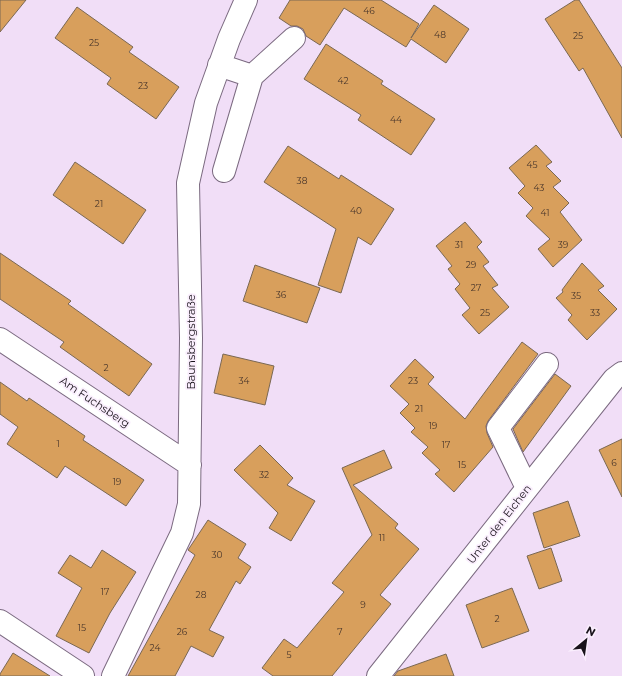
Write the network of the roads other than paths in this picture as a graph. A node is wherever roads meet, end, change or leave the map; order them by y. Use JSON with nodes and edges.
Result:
{"nodes":[{"id":1,"x":246,"y":0,"type":"edge"},
{"id":2,"x":294,"y":38,"type":"dead end"},
{"id":3,"x":219,"y":65,"type":"junction"},
{"id":4,"x":252,"y":76,"type":"junction"},
{"id":5,"x":224,"y":171,"type":"dead end"},
{"id":6,"x":0,"y":339,"type":"edge"},
{"id":7,"x":547,"y":364,"type":"dead end"},
{"id":8,"x":622,"y":373,"type":"edge"},
{"id":9,"x":190,"y":466,"type":"junction"},
{"id":10,"x":527,"y":488,"type":"junction"},
{"id":11,"x":0,"y":621,"type":"edge"},
{"id":12,"x":82,"y":676,"type":"edge"},
{"id":13,"x":113,"y":676,"type":"edge"},
{"id":14,"x":378,"y":676,"type":"edge"}],
"edges":[{"from":1,"to":3,"type":"street","name":"Baunsbergstraße"},
{"from":2,"to":4,"type":"street"},
{"from":3,"to":4,"type":"street"},
{"from":3,"to":9,"type":"street","name":"Baunsbergstraße"},
{"from":4,"to":5,"type":"street"},
{"from":6,"to":9,"type":"street","name":"Am Fuchsberg"},
{"from":7,"to":10,"type":"street"},
{"from":8,"to":10,"type":"street","name":"Unter den Eichen"},
{"from":9,"to":13,"type":"street","name":"Baunsbergstraße"},
{"from":10,"to":14,"type":"street","name":"Unter den Eichen"},
{"from":11,"to":12,"type":"street"}]}
